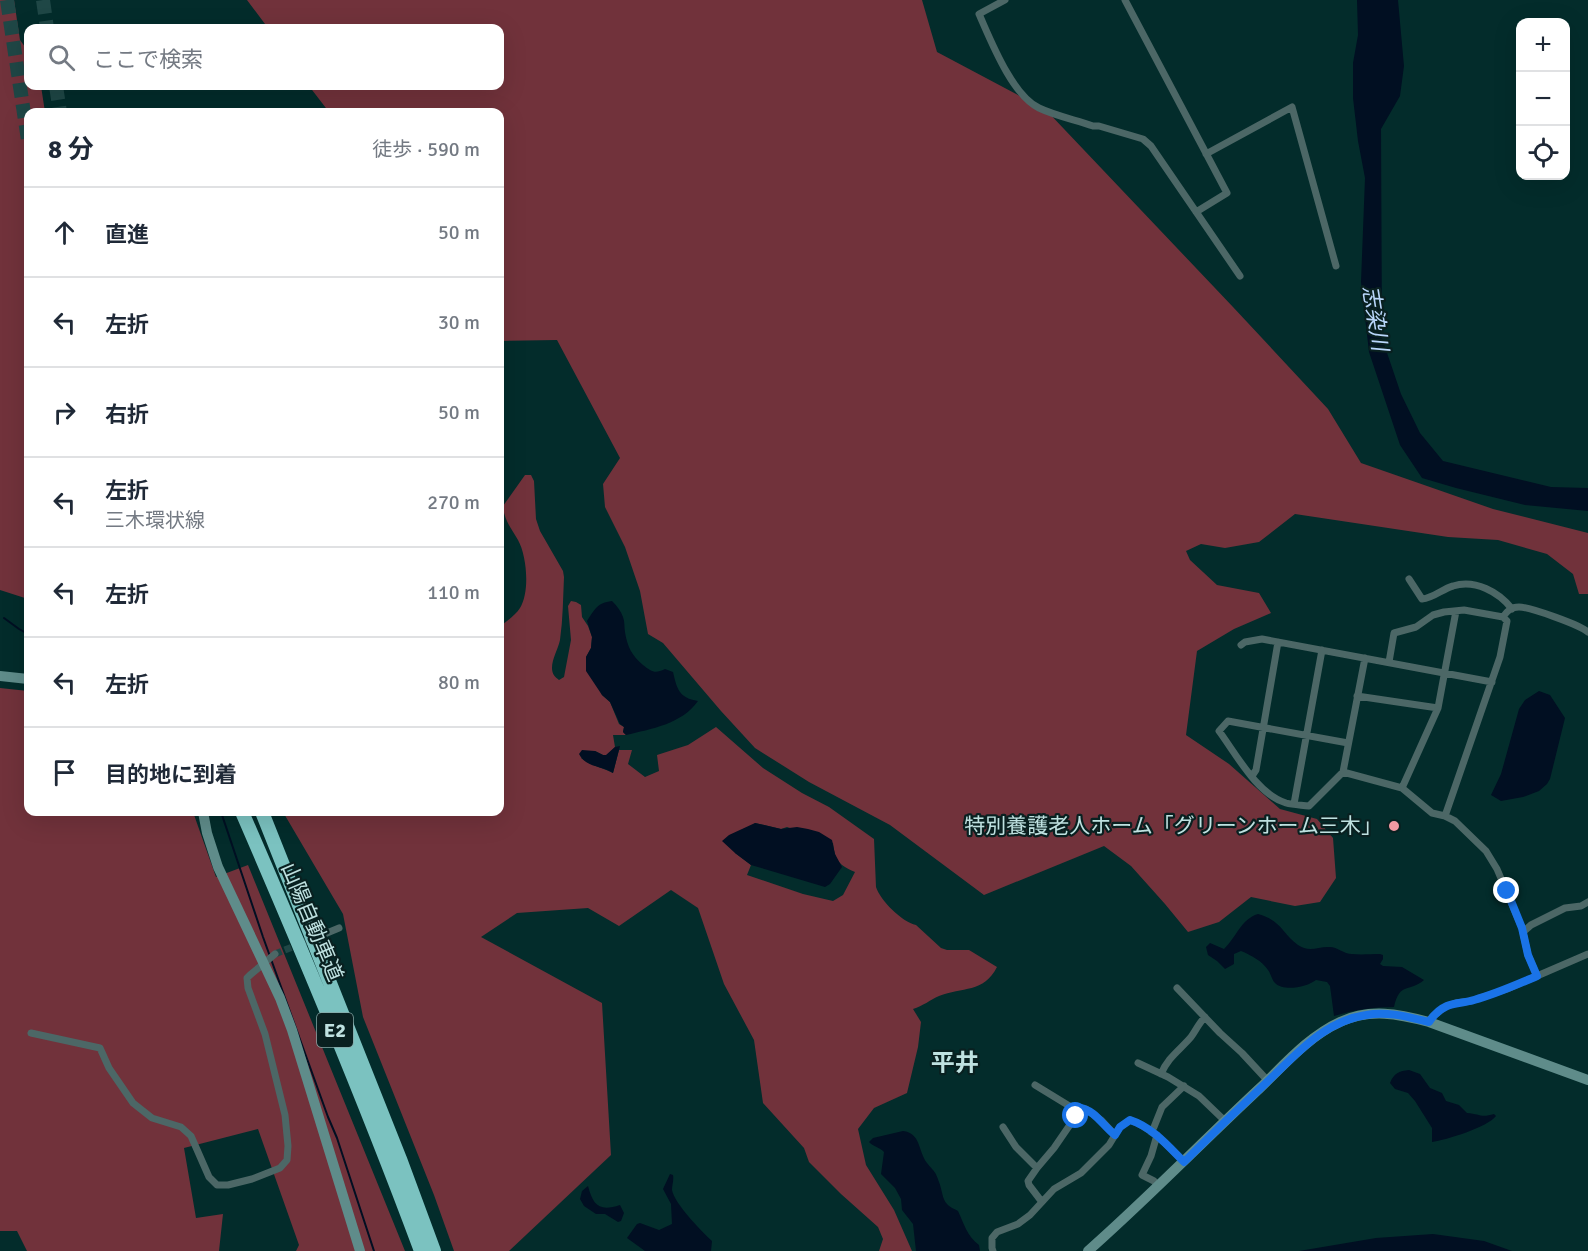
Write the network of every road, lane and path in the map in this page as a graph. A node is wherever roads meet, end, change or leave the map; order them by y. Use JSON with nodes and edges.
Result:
{"nodes":[{"id":1,"x":1005,"y":0,"type":"edge"},
{"id":2,"x":1125,"y":0,"type":"edge"},
{"id":3,"x":1206,"y":154,"type":"junction"},
{"id":4,"x":1196,"y":212,"type":"junction"},
{"id":5,"x":1335,"y":266,"type":"dead end"},
{"id":6,"x":1240,"y":276,"type":"dead end"},
{"id":7,"x":1409,"y":579,"type":"dead end"},
{"id":8,"x":1512,"y":609,"type":"junction"},
{"id":9,"x":1455,"y":611,"type":"junction"},
{"id":10,"x":1503,"y":617,"type":"junction"},
{"id":11,"x":1588,"y":632,"type":"edge"},
{"id":12,"x":1278,"y":642,"type":"junction"},
{"id":13,"x":1241,"y":645,"type":"dead end"},
{"id":14,"x":1322,"y":650,"type":"junction"},
{"id":15,"x":1365,"y":658,"type":"junction"},
{"id":16,"x":1389,"y":662,"type":"junction"},
{"id":17,"x":1444,"y":673,"type":"junction"},
{"id":18,"x":0,"y":676,"type":"edge"},
{"id":19,"x":24,"y":679,"type":"edge"},
{"id":20,"x":1492,"y":682,"type":"junction"},
{"id":21,"x":1357,"y":696,"type":"junction"},
{"id":22,"x":1438,"y":708,"type":"junction"},
{"id":23,"x":1264,"y":727,"type":"junction"},
{"id":24,"x":1307,"y":735,"type":"junction"},
{"id":25,"x":1348,"y":743,"type":"junction"},
{"id":26,"x":1343,"y":772,"type":"junction"},
{"id":27,"x":1252,"y":776,"type":"junction"},
{"id":28,"x":1402,"y":788,"type":"junction"},
{"id":29,"x":1294,"y":804,"type":"junction"},
{"id":30,"x":203,"y":816,"type":"edge"},
{"id":31,"x":244,"y":816,"type":"edge"},
{"id":32,"x":264,"y":816,"type":"edge"},
{"id":33,"x":1445,"y":816,"type":"junction"},
{"id":34,"x":1588,"y":902,"type":"edge"},
{"id":35,"x":339,"y":928,"type":"dead end"},
{"id":36,"x":1523,"y":932,"type":"junction"},
{"id":37,"x":327,"y":933,"type":"tunnel mouth"},
{"id":38,"x":275,"y":954,"type":"tunnel mouth"},
{"id":39,"x":1588,"y":954,"type":"edge"},
{"id":40,"x":263,"y":964,"type":"junction"},
{"id":41,"x":1537,"y":976,"type":"junction"},
{"id":42,"x":1177,"y":988,"type":"dead end"},
{"id":43,"x":1204,"y":1017,"type":"junction"},
{"id":44,"x":1429,"y":1022,"type":"junction"},
{"id":45,"x":31,"y":1033,"type":"dead end"},
{"id":46,"x":1138,"y":1063,"type":"dead end"},
{"id":47,"x":1161,"y":1074,"type":"junction"},
{"id":48,"x":1588,"y":1080,"type":"edge"},
{"id":49,"x":1268,"y":1081,"type":"junction"},
{"id":50,"x":1035,"y":1085,"type":"dead end"},
{"id":51,"x":1184,"y":1086,"type":"junction"},
{"id":52,"x":1080,"y":1108,"type":"junction"},
{"id":53,"x":1226,"y":1120,"type":"junction"},
{"id":54,"x":1003,"y":1127,"type":"dead end"},
{"id":55,"x":1154,"y":1133,"type":"junction"},
{"id":56,"x":1115,"y":1135,"type":"junction"},
{"id":57,"x":1184,"y":1162,"type":"junction"},
{"id":58,"x":1037,"y":1167,"type":"junction"},
{"id":59,"x":1158,"y":1186,"type":"junction"},
{"id":60,"x":1042,"y":1202,"type":"junction"},
{"id":61,"x":360,"y":1251,"type":"edge"},
{"id":62,"x":421,"y":1251,"type":"edge"},
{"id":63,"x":434,"y":1251,"type":"edge"},
{"id":64,"x":993,"y":1251,"type":"edge"},
{"id":65,"x":1088,"y":1251,"type":"edge"}],
"edges":[{"from":1,"to":4,"type":"street"},
{"from":2,"to":3,"type":"street"},
{"from":3,"to":4,"type":"street"},
{"from":3,"to":5,"type":"street"},
{"from":4,"to":6,"type":"street"},
{"from":7,"to":8,"type":"street"},
{"from":8,"to":10,"type":"street"},
{"from":8,"to":11,"type":"street"},
{"from":9,"to":10,"type":"street"},
{"from":9,"to":16,"type":"street"},
{"from":9,"to":17,"type":"street"},
{"from":10,"to":20,"type":"street"},
{"from":12,"to":13,"type":"street"},
{"from":12,"to":14,"type":"street"},
{"from":12,"to":23,"type":"street"},
{"from":14,"to":15,"type":"street"},
{"from":14,"to":24,"type":"street"},
{"from":15,"to":16,"type":"street"},
{"from":15,"to":21,"type":"street"},
{"from":16,"to":17,"type":"street"},
{"from":17,"to":20,"type":"street"},
{"from":17,"to":22,"type":"street"},
{"from":18,"to":19,"type":"main road"},
{"from":20,"to":33,"type":"street"},
{"from":21,"to":22,"type":"street"},
{"from":21,"to":25,"type":"street"},
{"from":22,"to":28,"type":"street"},
{"from":23,"to":24,"type":"street"},
{"from":23,"to":27,"type":"street"},
{"from":23,"to":27,"type":"street"},
{"from":24,"to":25,"type":"street"},
{"from":24,"to":29,"type":"street"},
{"from":25,"to":26,"type":"street"},
{"from":26,"to":28,"type":"street"},
{"from":26,"to":29,"type":"street"},
{"from":27,"to":29,"type":"street"},
{"from":28,"to":33,"type":"street"},
{"from":30,"to":40,"type":"main road"},
{"from":31,"to":62,"type":"highway","name":"山陽自動車道","number":"E2"},
{"from":32,"to":63,"type":"highway","name":"山陽自動車道","number":"E2"},
{"from":33,"to":36,"type":"street"},
{"from":34,"to":36,"type":"street"},
{"from":35,"to":37,"type":"street"},
{"from":36,"to":41,"type":"street"},
{"from":38,"to":40,"type":"street"},
{"from":39,"to":41,"type":"street"},
{"from":40,"to":45,"type":"street"},
{"from":40,"to":61,"type":"main road"},
{"from":41,"to":44,"type":"street"},
{"from":42,"to":43,"type":"street"},
{"from":43,"to":47,"type":"street"},
{"from":43,"to":49,"type":"street"},
{"from":44,"to":48,"type":"main road"},
{"from":44,"to":49,"type":"main road"},
{"from":46,"to":47,"type":"street"},
{"from":47,"to":51,"type":"street"},
{"from":49,"to":53,"type":"main road"},
{"from":50,"to":52,"type":"street"},
{"from":51,"to":53,"type":"street"},
{"from":51,"to":55,"type":"street"},
{"from":52,"to":56,"type":"street"},
{"from":52,"to":58,"type":"street"},
{"from":53,"to":57,"type":"main road"},
{"from":54,"to":58,"type":"street"},
{"from":55,"to":56,"type":"street"},
{"from":55,"to":57,"type":"street"},
{"from":55,"to":59,"type":"street"},
{"from":56,"to":60,"type":"street"},
{"from":57,"to":59,"type":"main road"},
{"from":58,"to":60,"type":"street"},
{"from":59,"to":65,"type":"main road"},
{"from":60,"to":64,"type":"street"}]}
